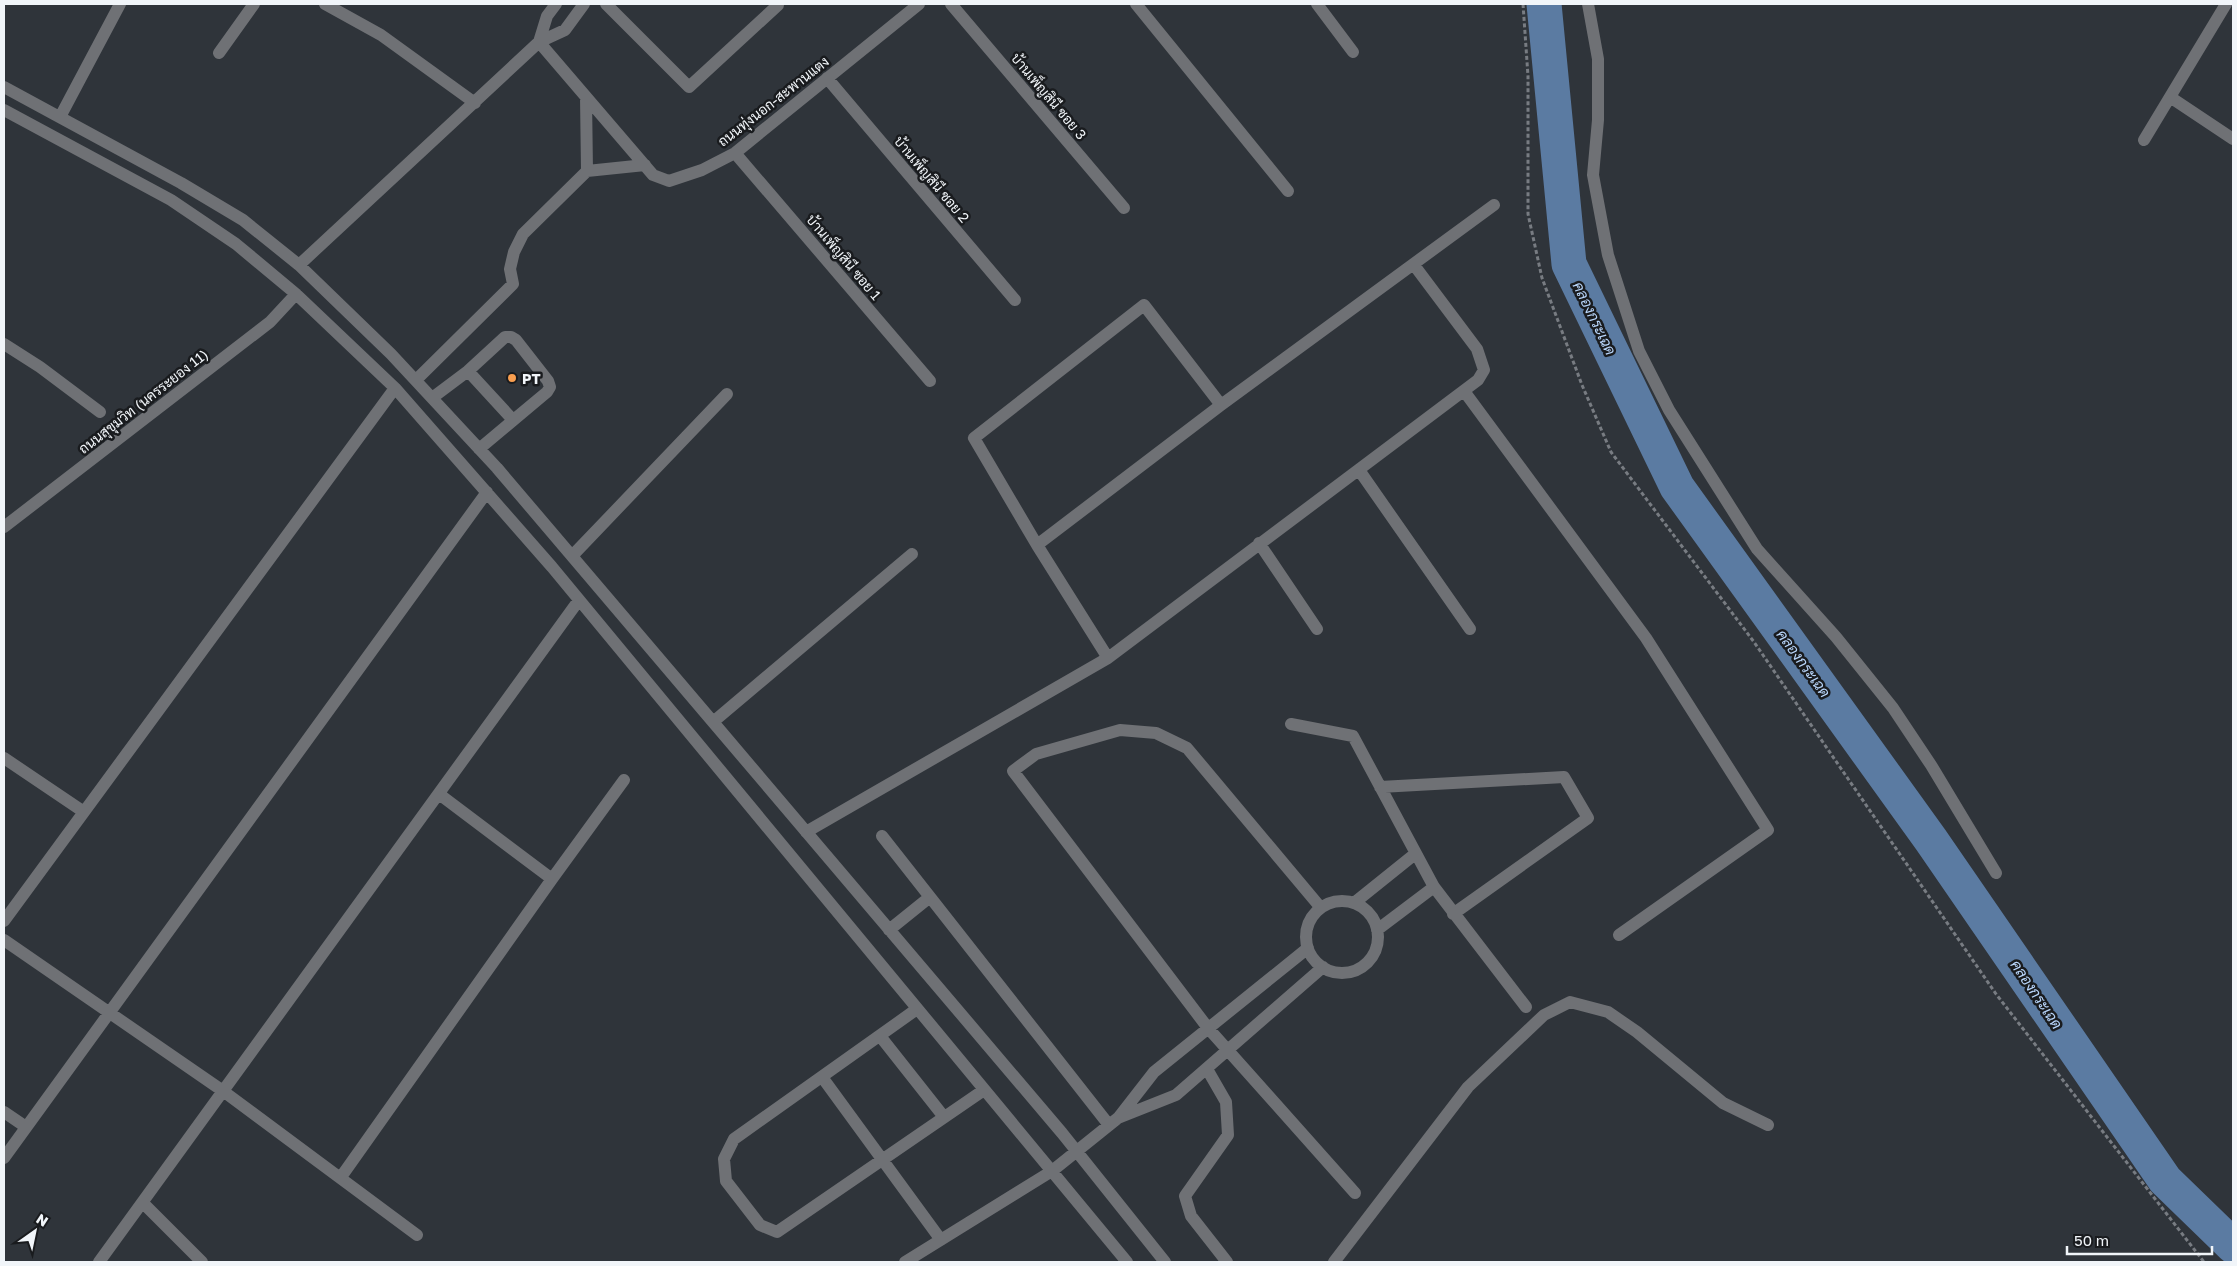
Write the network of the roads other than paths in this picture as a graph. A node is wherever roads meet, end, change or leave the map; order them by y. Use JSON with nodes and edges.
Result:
{"nodes":[{"id":1,"x":120,"y":4,"type":"edge"},
{"id":2,"x":254,"y":4,"type":"edge"},
{"id":3,"x":326,"y":4,"type":"edge"},
{"id":4,"x":556,"y":4,"type":"edge"},
{"id":5,"x":584,"y":4,"type":"edge"},
{"id":6,"x":606,"y":4,"type":"edge"},
{"id":7,"x":776,"y":4,"type":"edge"},
{"id":8,"x":919,"y":4,"type":"edge"},
{"id":9,"x":951,"y":4,"type":"edge"},
{"id":10,"x":1136,"y":4,"type":"edge"},
{"id":11,"x":1318,"y":4,"type":"edge"},
{"id":12,"x":1588,"y":4,"type":"edge"},
{"id":13,"x":2226,"y":4,"type":"edge"},
{"id":14,"x":539,"y":42,"type":"junction"},
{"id":15,"x":1352,"y":52,"type":"dead end"},
{"id":16,"x":220,"y":53,"type":"dead end"},
{"id":17,"x":827,"y":78,"type":"junction"},
{"id":18,"x":4,"y":87,"type":"edge"},
{"id":19,"x":586,"y":97,"type":"junction"},
{"id":20,"x":2170,"y":97,"type":"junction"},
{"id":21,"x":476,"y":103,"type":"junction"},
{"id":22,"x":4,"y":110,"type":"edge"},
{"id":23,"x":60,"y":117,"type":"junction"},
{"id":24,"x":2233,"y":139,"type":"edge"},
{"id":25,"x":2144,"y":140,"type":"dead end"},
{"id":26,"x":735,"y":153,"type":"junction"},
{"id":27,"x":645,"y":164,"type":"junction"},
{"id":28,"x":587,"y":171,"type":"junction"},
{"id":29,"x":1288,"y":191,"type":"dead end"},
{"id":30,"x":1494,"y":205,"type":"dead end"},
{"id":31,"x":1124,"y":208,"type":"dead end"},
{"id":32,"x":299,"y":265,"type":"junction"},
{"id":33,"x":1414,"y":265,"type":"junction"},
{"id":34,"x":296,"y":294,"type":"junction"},
{"id":35,"x":1015,"y":300,"type":"dead end"},
{"id":36,"x":4,"y":344,"type":"edge"},
{"id":37,"x":468,"y":372,"type":"junction"},
{"id":38,"x":416,"y":380,"type":"junction"},
{"id":39,"x":930,"y":381,"type":"dead end"},
{"id":40,"x":395,"y":388,"type":"junction"},
{"id":41,"x":1464,"y":391,"type":"junction"},
{"id":42,"x":727,"y":394,"type":"dead end"},
{"id":43,"x":432,"y":398,"type":"junction"},
{"id":44,"x":1221,"y":405,"type":"junction"},
{"id":45,"x":100,"y":412,"type":"dead end"},
{"id":46,"x":513,"y":420,"type":"junction"},
{"id":47,"x":479,"y":449,"type":"junction"},
{"id":48,"x":1359,"y":470,"type":"junction"},
{"id":49,"x":487,"y":492,"type":"junction"},
{"id":50,"x":4,"y":526,"type":"edge"},
{"id":51,"x":1260,"y":543,"type":"junction"},
{"id":52,"x":1037,"y":545,"type":"junction"},
{"id":53,"x":912,"y":554,"type":"dead end"},
{"id":54,"x":572,"y":556,"type":"junction"},
{"id":55,"x":579,"y":600,"type":"junction"},
{"id":56,"x":1317,"y":629,"type":"dead end"},
{"id":57,"x":1470,"y":629,"type":"dead end"},
{"id":58,"x":1108,"y":658,"type":"junction"},
{"id":59,"x":713,"y":722,"type":"junction"},
{"id":60,"x":1291,"y":724,"type":"dead end"},
{"id":61,"x":4,"y":758,"type":"edge"},
{"id":62,"x":624,"y":780,"type":"dead end"},
{"id":63,"x":1380,"y":787,"type":"junction"},
{"id":64,"x":439,"y":794,"type":"junction"},
{"id":65,"x":84,"y":812,"type":"junction"},
{"id":66,"x":806,"y":832,"type":"junction"},
{"id":67,"x":882,"y":836,"type":"dead end"},
{"id":68,"x":1415,"y":854,"type":"junction"},
{"id":69,"x":1996,"y":873,"type":"dead end"},
{"id":70,"x":552,"y":879,"type":"junction"},
{"id":71,"x":1434,"y":887,"type":"junction"},
{"id":72,"x":930,"y":897,"type":"junction"},
{"id":73,"x":1354,"y":903,"type":"junction"},
{"id":74,"x":1321,"y":908,"type":"junction"},
{"id":75,"x":1453,"y":914,"type":"junction"},
{"id":76,"x":4,"y":921,"type":"edge"},
{"id":77,"x":889,"y":930,"type":"junction"},
{"id":78,"x":1377,"y":930,"type":"junction"},
{"id":79,"x":1619,"y":934,"type":"dead end"},
{"id":80,"x":4,"y":940,"type":"edge"},
{"id":81,"x":1308,"y":948,"type":"junction"},
{"id":82,"x":1323,"y":968,"type":"junction"},
{"id":83,"x":1526,"y":1007,"type":"dead end"},
{"id":84,"x":917,"y":1009,"type":"junction"},
{"id":85,"x":110,"y":1014,"type":"junction"},
{"id":86,"x":1208,"y":1028,"type":"junction"},
{"id":87,"x":880,"y":1036,"type":"junction"},
{"id":88,"x":1228,"y":1050,"type":"junction"},
{"id":89,"x":1207,"y":1069,"type":"junction"},
{"id":90,"x":822,"y":1077,"type":"junction"},
{"id":91,"x":984,"y":1090,"type":"junction"},
{"id":92,"x":223,"y":1091,"type":"junction"},
{"id":93,"x":4,"y":1112,"type":"edge"},
{"id":94,"x":944,"y":1117,"type":"junction"},
{"id":95,"x":1114,"y":1122,"type":"junction"},
{"id":96,"x":1768,"y":1125,"type":"dead end"},
{"id":97,"x":26,"y":1128,"type":"junction"},
{"id":98,"x":1077,"y":1152,"type":"junction"},
{"id":99,"x":4,"y":1158,"type":"edge"},
{"id":100,"x":882,"y":1160,"type":"junction"},
{"id":101,"x":1052,"y":1171,"type":"junction"},
{"id":102,"x":341,"y":1177,"type":"junction"},
{"id":103,"x":1355,"y":1193,"type":"dead end"},
{"id":104,"x":143,"y":1203,"type":"junction"},
{"id":105,"x":417,"y":1235,"type":"dead end"},
{"id":106,"x":941,"y":1240,"type":"junction"},
{"id":107,"x":100,"y":1262,"type":"edge"},
{"id":108,"x":202,"y":1262,"type":"edge"},
{"id":109,"x":905,"y":1262,"type":"edge"},
{"id":110,"x":1127,"y":1262,"type":"edge"},
{"id":111,"x":1165,"y":1262,"type":"edge"},
{"id":112,"x":1228,"y":1262,"type":"edge"},
{"id":113,"x":1334,"y":1262,"type":"edge"}],
"edges":[{"from":1,"to":23,"type":"street"},
{"from":2,"to":16,"type":"street"},
{"from":3,"to":21,"type":"street"},
{"from":4,"to":14,"type":"street"},
{"from":5,"to":14,"type":"street"},
{"from":6,"to":7,"type":"street"},
{"from":8,"to":17,"type":"street","name":"ถนนทุ่งนอก-สะพานแตง"},
{"from":9,"to":31,"type":"street","name":"บ้านเพ็ญสินี ซอย 3"},
{"from":10,"to":29,"type":"street"},
{"from":11,"to":15,"type":"street"},
{"from":12,"to":69,"type":"street"},
{"from":13,"to":20,"type":"street"},
{"from":14,"to":19,"type":"street","name":"ถนนทุ่งนอก-สะพานแตง"},
{"from":14,"to":21,"type":"street"},
{"from":17,"to":26,"type":"street","name":"ถนนทุ่งนอก-สะพานแตง"},
{"from":17,"to":35,"type":"street","name":"บ้านเพ็ญสินี ซอย 2"},
{"from":18,"to":23,"type":"street"},
{"from":19,"to":27,"type":"street","name":"ถนนทุ่งนอก-สะพานแตง"},
{"from":19,"to":28,"type":"street"},
{"from":20,"to":24,"type":"street"},
{"from":20,"to":25,"type":"street"},
{"from":21,"to":32,"type":"street"},
{"from":22,"to":34,"type":"street"},
{"from":23,"to":32,"type":"street"},
{"from":26,"to":27,"type":"street","name":"ถนนทุ่งนอก-สะพานแตง"},
{"from":26,"to":39,"type":"street","name":"บ้านเพ็ญสินี ซอย 1"},
{"from":27,"to":28,"type":"street"},
{"from":28,"to":38,"type":"street"},
{"from":30,"to":33,"type":"street"},
{"from":32,"to":38,"type":"street"},
{"from":33,"to":41,"type":"street"},
{"from":33,"to":44,"type":"street"},
{"from":34,"to":40,"type":"street"},
{"from":34,"to":50,"type":"street","name":"ถนนสุขุมวิท (นครระยอง 11)"},
{"from":36,"to":45,"type":"street"},
{"from":37,"to":43,"type":"street"},
{"from":37,"to":46,"type":"street"},
{"from":37,"to":46,"type":"street"},
{"from":38,"to":43,"type":"street"},
{"from":40,"to":49,"type":"street"},
{"from":40,"to":65,"type":"street"},
{"from":41,"to":48,"type":"street"},
{"from":41,"to":79,"type":"street"},
{"from":42,"to":54,"type":"street"},
{"from":43,"to":47,"type":"street"},
{"from":44,"to":52,"type":"street"},
{"from":44,"to":52,"type":"street"},
{"from":46,"to":47,"type":"street"},
{"from":47,"to":54,"type":"street"},
{"from":48,"to":51,"type":"street"},
{"from":48,"to":57,"type":"street"},
{"from":49,"to":55,"type":"street"},
{"from":49,"to":85,"type":"street"},
{"from":51,"to":56,"type":"street"},
{"from":51,"to":58,"type":"street"},
{"from":52,"to":58,"type":"street"},
{"from":53,"to":59,"type":"street"},
{"from":54,"to":59,"type":"street"},
{"from":55,"to":64,"type":"street"},
{"from":55,"to":84,"type":"street"},
{"from":58,"to":66,"type":"street"},
{"from":59,"to":66,"type":"street"},
{"from":60,"to":63,"type":"street"},
{"from":61,"to":65,"type":"street"},
{"from":62,"to":70,"type":"street"},
{"from":63,"to":68,"type":"street"},
{"from":63,"to":75,"type":"street"},
{"from":64,"to":70,"type":"street"},
{"from":64,"to":92,"type":"street"},
{"from":65,"to":76,"type":"street"},
{"from":66,"to":77,"type":"street"},
{"from":67,"to":72,"type":"street"},
{"from":68,"to":71,"type":"street"},
{"from":68,"to":73,"type":"street"},
{"from":70,"to":102,"type":"street"},
{"from":71,"to":75,"type":"street"},
{"from":71,"to":78,"type":"street"},
{"from":72,"to":77,"type":"street"},
{"from":72,"to":95,"type":"street"},
{"from":73,"to":74,"type":"street"},
{"from":73,"to":78,"type":"street"},
{"from":74,"to":81,"type":"street"},
{"from":74,"to":86,"type":"street"},
{"from":75,"to":83,"type":"street"},
{"from":77,"to":98,"type":"street"},
{"from":78,"to":82,"type":"street"},
{"from":80,"to":85,"type":"street"},
{"from":81,"to":82,"type":"street"},
{"from":81,"to":86,"type":"street"},
{"from":82,"to":88,"type":"street"},
{"from":84,"to":87,"type":"street"},
{"from":84,"to":91,"type":"street"},
{"from":85,"to":92,"type":"street"},
{"from":85,"to":97,"type":"street"},
{"from":86,"to":88,"type":"street"},
{"from":86,"to":95,"type":"street"},
{"from":87,"to":90,"type":"street"},
{"from":87,"to":94,"type":"street"},
{"from":88,"to":89,"type":"street"},
{"from":88,"to":103,"type":"street"},
{"from":89,"to":95,"type":"street"},
{"from":89,"to":112,"type":"street"},
{"from":90,"to":100,"type":"street"},
{"from":90,"to":100,"type":"street"},
{"from":91,"to":94,"type":"street"},
{"from":91,"to":101,"type":"street"},
{"from":92,"to":102,"type":"street"},
{"from":92,"to":104,"type":"street"},
{"from":93,"to":97,"type":"street"},
{"from":94,"to":100,"type":"street"},
{"from":95,"to":98,"type":"street"},
{"from":96,"to":113,"type":"street"},
{"from":97,"to":99,"type":"street"},
{"from":98,"to":101,"type":"street"},
{"from":98,"to":111,"type":"street"},
{"from":100,"to":106,"type":"street"},
{"from":101,"to":106,"type":"street"},
{"from":101,"to":110,"type":"street"},
{"from":102,"to":105,"type":"street"},
{"from":104,"to":107,"type":"street"},
{"from":104,"to":108,"type":"street"},
{"from":106,"to":109,"type":"street"}]}
